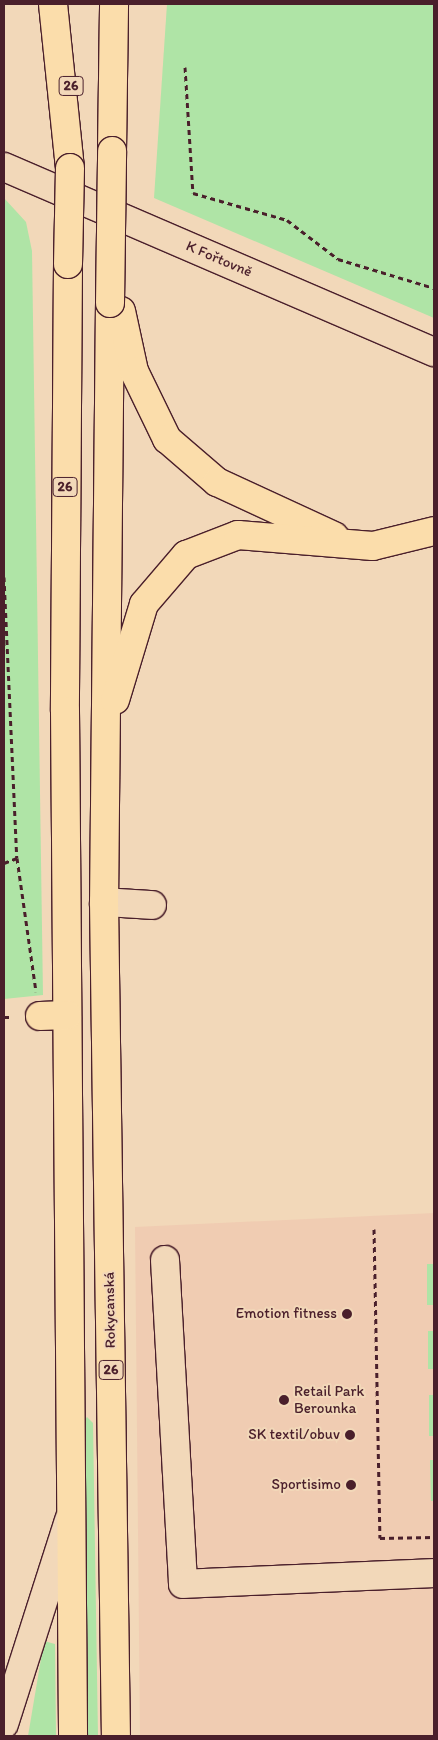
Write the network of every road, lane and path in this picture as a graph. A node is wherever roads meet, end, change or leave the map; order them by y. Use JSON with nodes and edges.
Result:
{"nodes":[{"id":1,"x":53,"y":4,"type":"edge"},
{"id":2,"x":72,"y":4,"type":"edge"},
{"id":3,"x":114,"y":4,"type":"edge"},
{"id":4,"x":186,"y":67,"type":"dead end"},
{"id":5,"x":4,"y":167,"type":"edge"},
{"id":6,"x":70,"y":168,"type":"junction"},
{"id":7,"x":434,"y":288,"type":"edge"},
{"id":8,"x":115,"y":304,"type":"junction"},
{"id":9,"x":434,"y":352,"type":"edge"},
{"id":10,"x":434,"y":531,"type":"edge"},
{"id":11,"x":392,"y":543,"type":"junction"},
{"id":12,"x":4,"y":577,"type":"edge"},
{"id":13,"x":104,"y":745,"type":"junction"},
{"id":14,"x":17,"y":858,"type":"junction"},
{"id":15,"x":4,"y":863,"type":"edge"},
{"id":16,"x":104,"y":902,"type":"junction"},
{"id":17,"x":152,"y":905,"type":"dead end"},
{"id":18,"x":54,"y":1015,"type":"junction"},
{"id":19,"x":4,"y":1017,"type":"edge"},
{"id":20,"x":374,"y":1229,"type":"dead end"},
{"id":21,"x":165,"y":1260,"type":"dead end"},
{"id":22,"x":70,"y":1518,"type":"junction"},
{"id":23,"x":434,"y":1537,"type":"edge"},
{"id":24,"x":434,"y":1573,"type":"edge"},
{"id":25,"x":4,"y":1724,"type":"edge"},
{"id":26,"x":73,"y":1736,"type":"edge"},
{"id":27,"x":116,"y":1736,"type":"edge"}],
"edges":[{"from":1,"to":6,"type":"highway"},
{"from":2,"to":6,"type":"highway","number":"26"},
{"from":3,"to":8,"type":"highway","number":"26","bridge":true},
{"from":4,"to":7,"type":"path"},
{"from":5,"to":9,"type":"street","name":"K Fořtovně"},
{"from":6,"to":18,"type":"highway","number":"26","bridge":true},
{"from":8,"to":11,"type":"highway"},
{"from":8,"to":13,"type":"highway","number":"26"},
{"from":10,"to":11,"type":"highway"},
{"from":11,"to":13,"type":"highway"},
{"from":12,"to":14,"type":"path"},
{"from":13,"to":16,"type":"highway","number":"26"},
{"from":14,"to":15,"type":"path"},
{"from":14,"to":18,"type":"path"},
{"from":16,"to":17,"type":"street"},
{"from":16,"to":27,"type":"highway","name":"Rokycanská","number":"26"},
{"from":18,"to":19,"type":"path"},
{"from":18,"to":22,"type":"highway","number":"26"},
{"from":20,"to":23,"type":"path"},
{"from":21,"to":24,"type":"street"},
{"from":22,"to":25,"type":"street"},
{"from":22,"to":26,"type":"highway","number":"26"}]}
